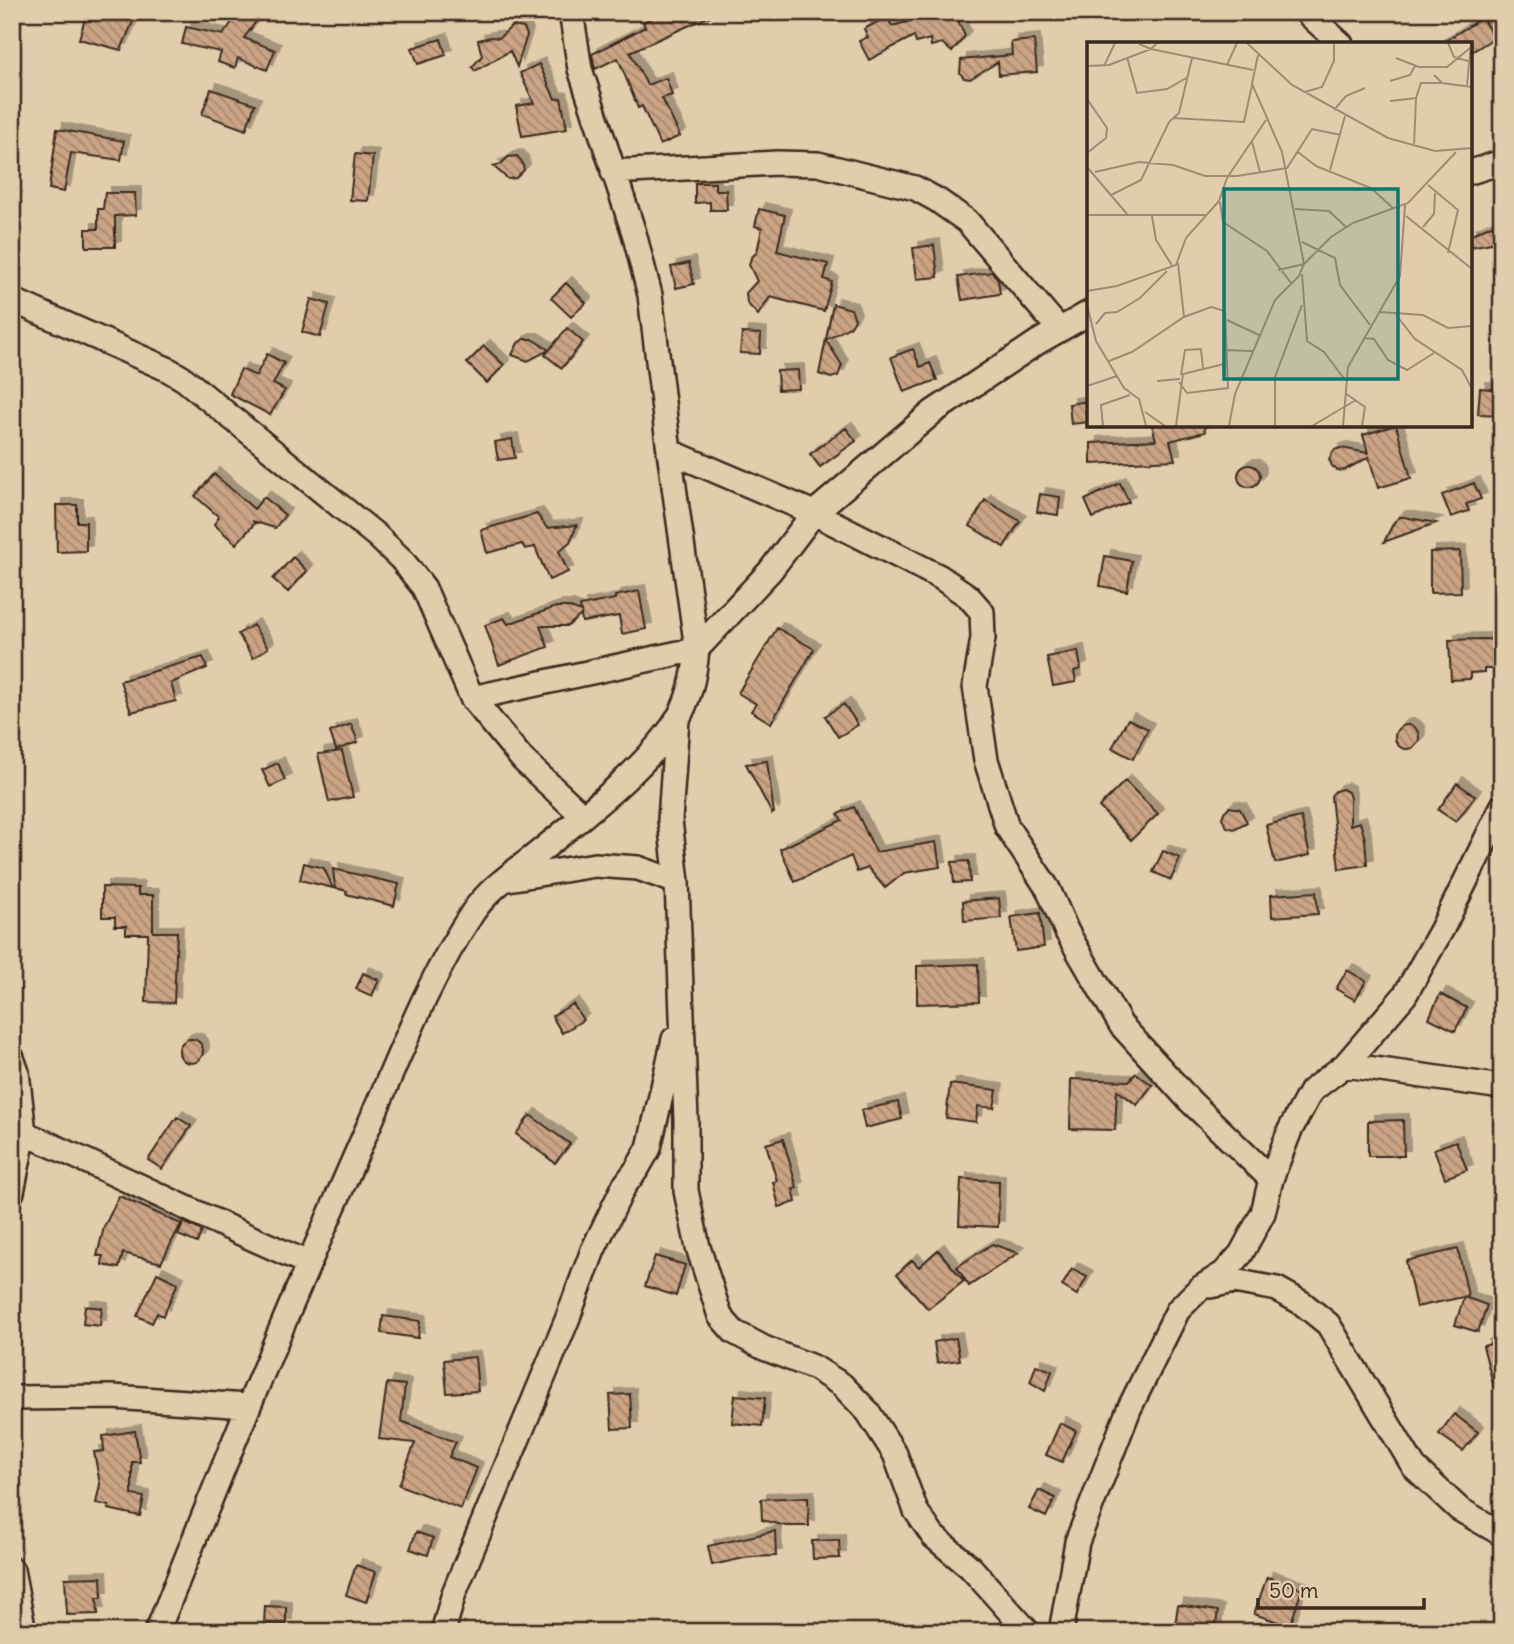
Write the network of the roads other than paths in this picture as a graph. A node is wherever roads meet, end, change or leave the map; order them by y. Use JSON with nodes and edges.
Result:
{"nodes":[{"id":1,"x":571,"y":12,"type":"edge"},
{"id":2,"x":1306,"y":12,"type":"edge"},
{"id":3,"x":1339,"y":42,"type":"edge"},
{"id":4,"x":1502,"y":162,"type":"edge"},
{"id":5,"x":1473,"y":168,"type":"edge"},
{"id":6,"x":613,"y":172,"type":"junction"},
{"id":7,"x":12,"y":300,"type":"edge"},
{"id":8,"x":1087,"y":314,"type":"edge"},
{"id":9,"x":1059,"y":329,"type":"junction"},
{"id":10,"x":669,"y":451,"type":"junction"},
{"id":11,"x":814,"y":513,"type":"junction"},
{"id":12,"x":697,"y":649,"type":"junction"},
{"id":13,"x":472,"y":698,"type":"junction"},
{"id":14,"x":677,"y":719,"type":"junction"},
{"id":15,"x":1502,"y":807,"type":"edge"},
{"id":16,"x":583,"y":816,"type":"junction"},
{"id":17,"x":505,"y":879,"type":"junction"},
{"id":18,"x":677,"y":882,"type":"junction"},
{"id":19,"x":681,"y":1005,"type":"junction"},
{"id":20,"x":12,"y":1058,"type":"edge"},
{"id":21,"x":1345,"y":1065,"type":"junction"},
{"id":22,"x":1498,"y":1091,"type":"edge"},
{"id":23,"x":24,"y":1133,"type":"junction"},
{"id":24,"x":1270,"y":1179,"type":"junction"},
{"id":25,"x":12,"y":1192,"type":"edge"},
{"id":26,"x":308,"y":1263,"type":"junction"},
{"id":27,"x":1200,"y":1288,"type":"junction"},
{"id":28,"x":12,"y":1398,"type":"edge"},
{"id":29,"x":247,"y":1406,"type":"junction"},
{"id":30,"x":1502,"y":1534,"type":"edge"},
{"id":31,"x":12,"y":1570,"type":"edge"},
{"id":32,"x":24,"y":1632,"type":"edge"},
{"id":33,"x":157,"y":1632,"type":"edge"},
{"id":34,"x":443,"y":1632,"type":"edge"},
{"id":35,"x":1027,"y":1632,"type":"edge"},
{"id":36,"x":1061,"y":1632,"type":"edge"}],
"edges":[{"from":1,"to":6,"type":"street"},
{"from":2,"to":3,"type":"street"},
{"from":4,"to":5,"type":"street"},
{"from":6,"to":9,"type":"street"},
{"from":6,"to":10,"type":"street"},
{"from":7,"to":13,"type":"street"},
{"from":8,"to":9,"type":"street"},
{"from":9,"to":11,"type":"street"},
{"from":10,"to":11,"type":"street"},
{"from":10,"to":12,"type":"street"},
{"from":11,"to":12,"type":"street"},
{"from":11,"to":24,"type":"street"},
{"from":12,"to":13,"type":"street"},
{"from":12,"to":14,"type":"street"},
{"from":13,"to":16,"type":"street"},
{"from":14,"to":16,"type":"street"},
{"from":14,"to":18,"type":"street"},
{"from":15,"to":21,"type":"street"},
{"from":16,"to":17,"type":"street"},
{"from":17,"to":18,"type":"street"},
{"from":17,"to":26,"type":"street"},
{"from":18,"to":19,"type":"street"},
{"from":19,"to":34,"type":"street"},
{"from":19,"to":35,"type":"street"},
{"from":20,"to":23,"type":"street"},
{"from":21,"to":22,"type":"street"},
{"from":21,"to":24,"type":"street"},
{"from":23,"to":25,"type":"street"},
{"from":23,"to":26,"type":"street"},
{"from":24,"to":27,"type":"street"},
{"from":26,"to":29,"type":"street"},
{"from":27,"to":30,"type":"street"},
{"from":27,"to":36,"type":"street"},
{"from":28,"to":29,"type":"street"},
{"from":29,"to":33,"type":"street"},
{"from":31,"to":32,"type":"street"}]}
